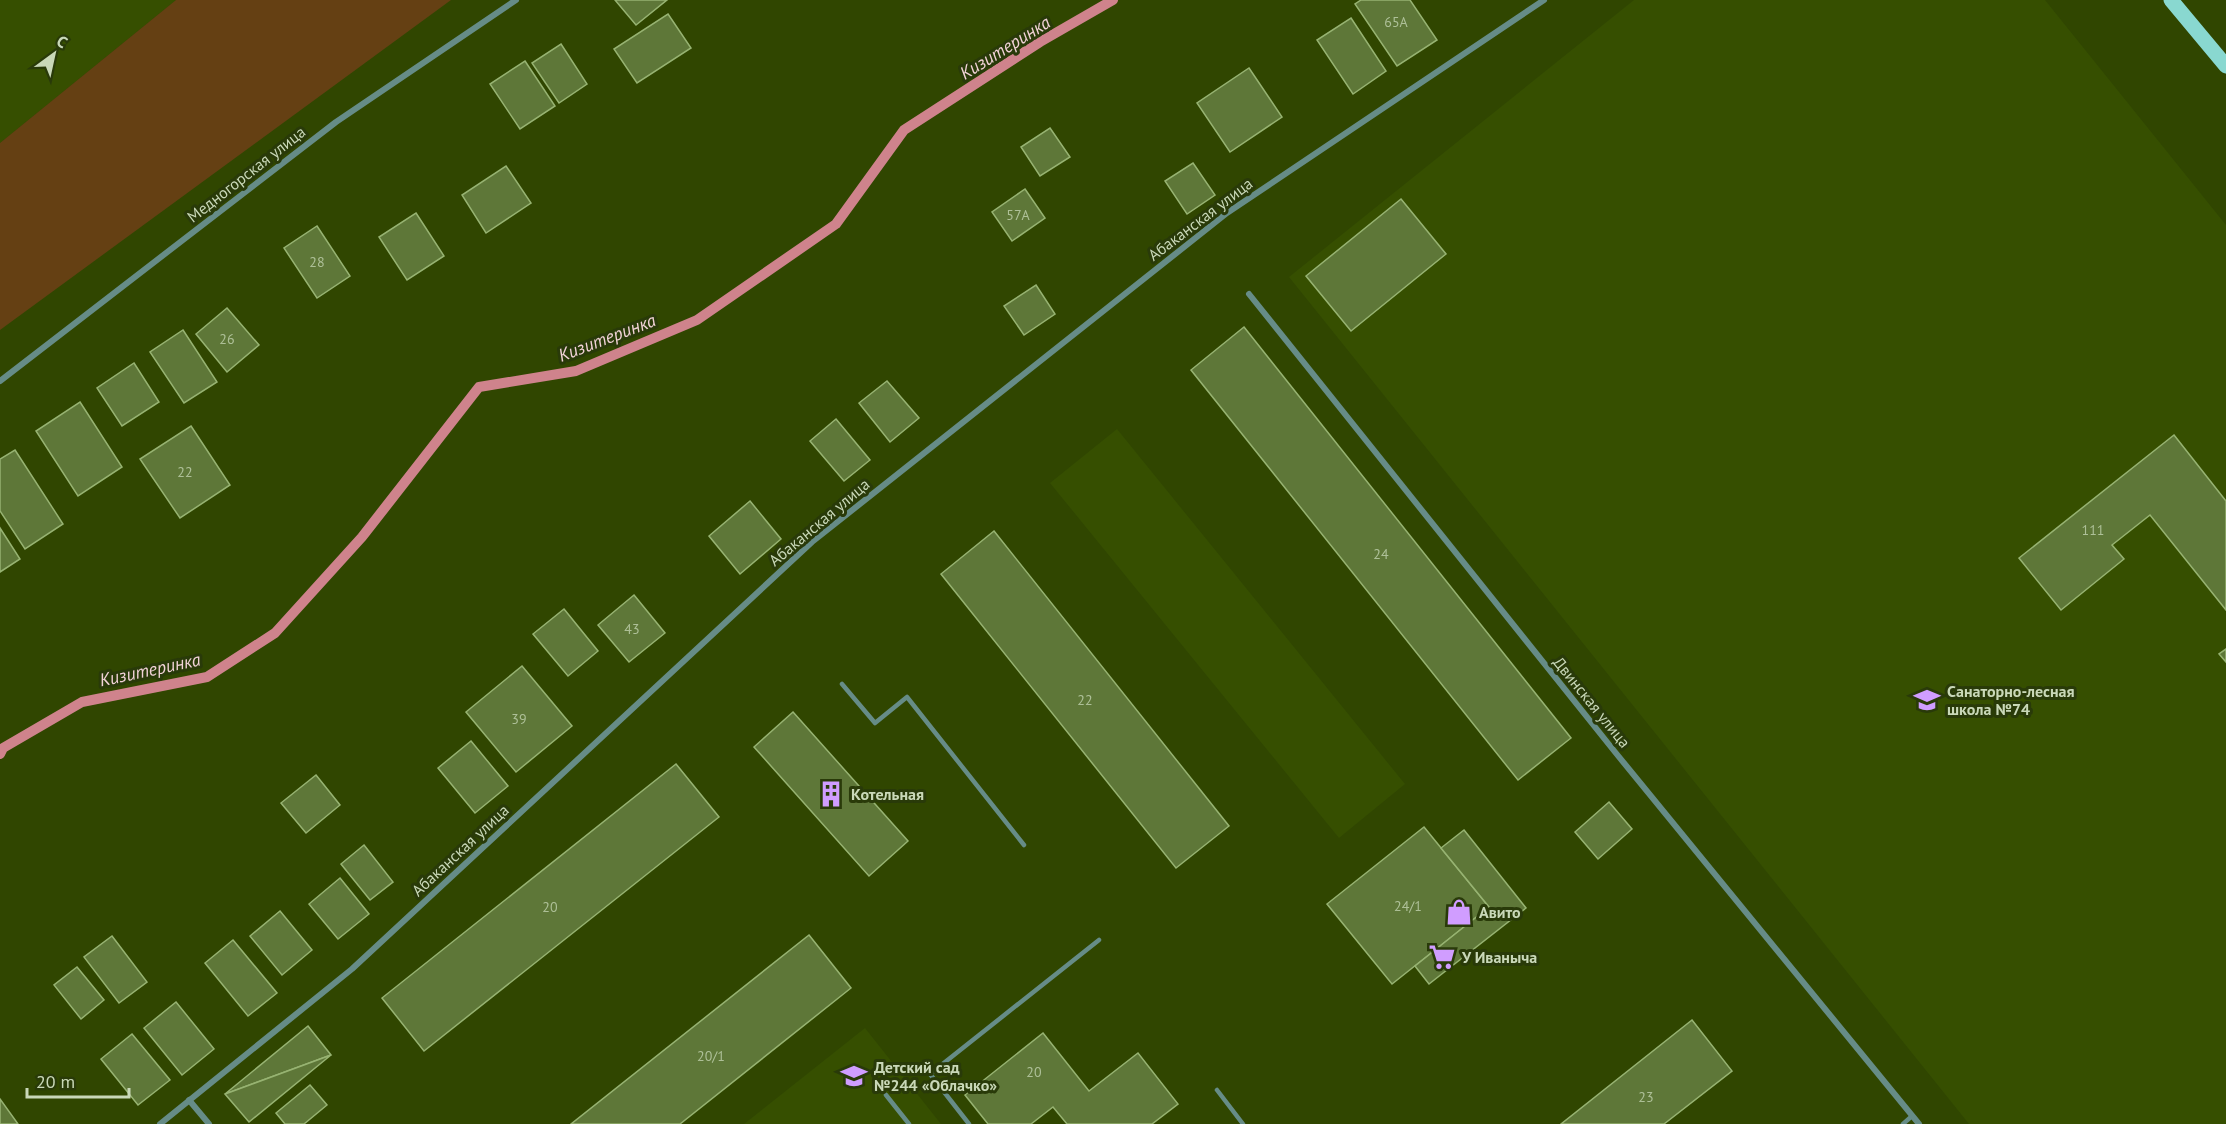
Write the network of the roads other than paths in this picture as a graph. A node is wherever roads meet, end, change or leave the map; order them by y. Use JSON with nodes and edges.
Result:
{"nodes":[{"id":1,"x":516,"y":0,"type":"edge"},
{"id":2,"x":1544,"y":0,"type":"edge"},
{"id":3,"x":2171,"y":0,"type":"edge"},
{"id":4,"x":2226,"y":66,"type":"edge"},
{"id":5,"x":1249,"y":294,"type":"dead end"},
{"id":6,"x":0,"y":381,"type":"edge"},
{"id":7,"x":842,"y":684,"type":"dead end"},
{"id":8,"x":1024,"y":845,"type":"dead end"},
{"id":9,"x":1099,"y":940,"type":"dead end"},
{"id":10,"x":1217,"y":1090,"type":"dead end"},
{"id":11,"x":886,"y":1095,"type":"dead end"},
{"id":12,"x":189,"y":1100,"type":"junction"},
{"id":13,"x":1912,"y":1116,"type":"junction"},
{"id":14,"x":160,"y":1124,"type":"edge"},
{"id":15,"x":209,"y":1124,"type":"edge"},
{"id":16,"x":909,"y":1124,"type":"edge"},
{"id":17,"x":969,"y":1124,"type":"edge"},
{"id":18,"x":1243,"y":1124,"type":"edge"},
{"id":19,"x":1903,"y":1124,"type":"edge"},
{"id":20,"x":1919,"y":1124,"type":"edge"}],
"edges":[{"from":1,"to":6,"type":"street","name":"Медногорская улица"},
{"from":2,"to":12,"type":"street","name":"Абаканская улица"},
{"from":3,"to":4,"type":"main road"},
{"from":5,"to":13,"type":"street","name":"Двинская улица"},
{"from":7,"to":8,"type":"lane"},
{"from":9,"to":17,"type":"lane"},
{"from":10,"to":18,"type":"lane"},
{"from":11,"to":16,"type":"lane"},
{"from":12,"to":14,"type":"street","name":"Абаканская улица"},
{"from":12,"to":15,"type":"street"},
{"from":13,"to":19,"type":"lane"},
{"from":13,"to":20,"type":"street","name":"Двинская улица"}]}
